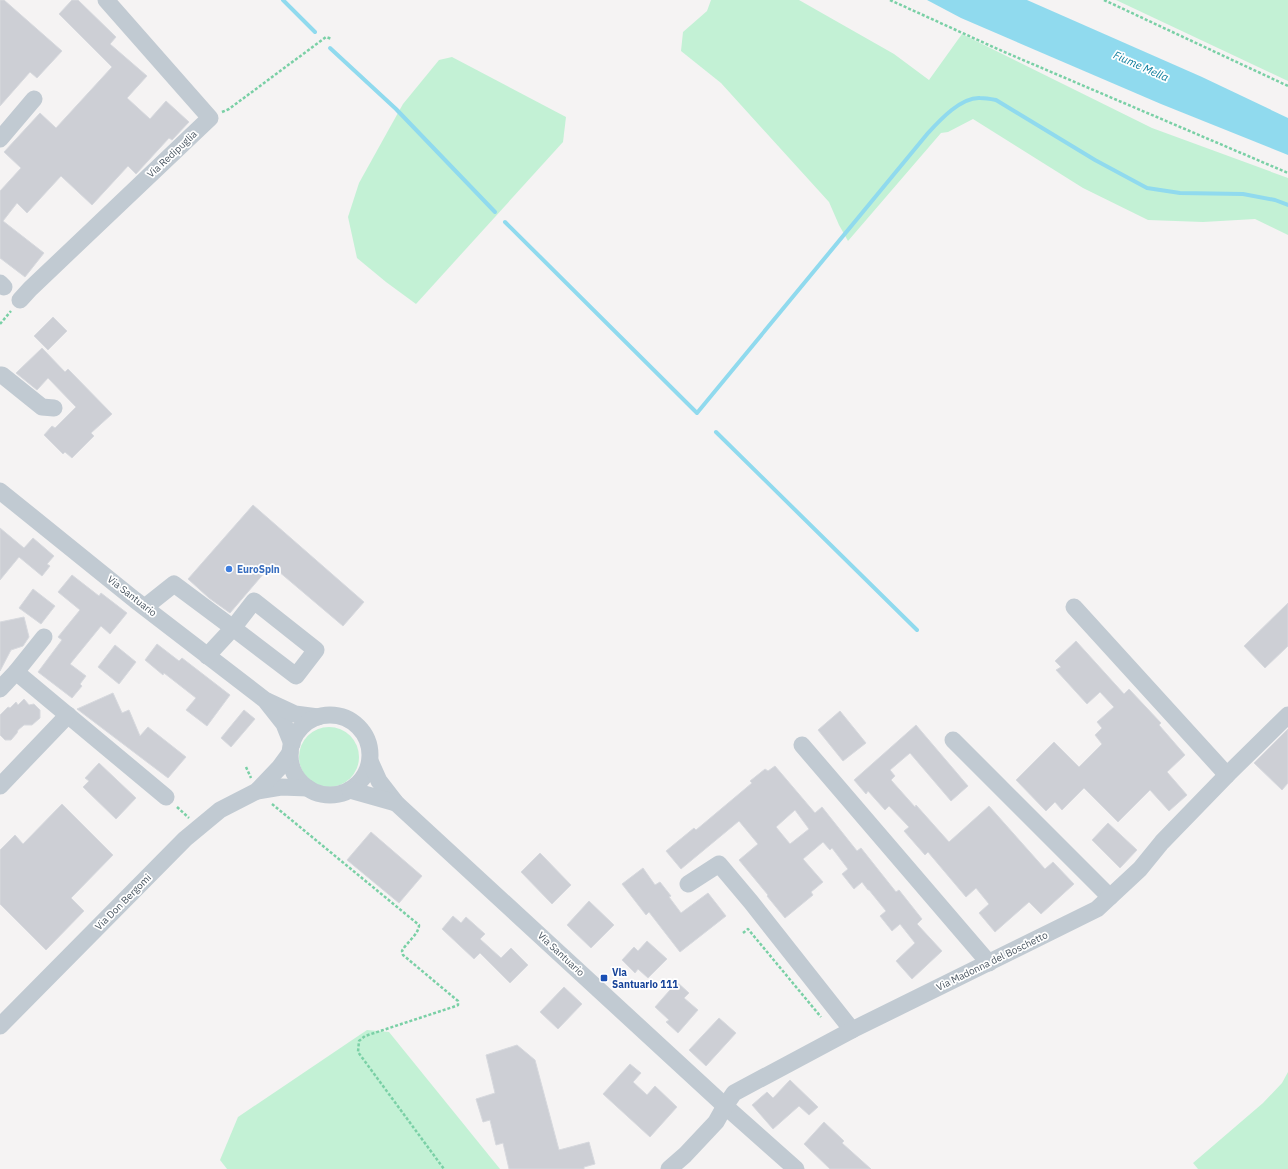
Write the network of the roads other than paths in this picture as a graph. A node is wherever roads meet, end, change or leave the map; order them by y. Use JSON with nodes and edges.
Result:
{"nodes":[{"id":1,"x":106,"y":0,"type":"edge"},
{"id":2,"x":34,"y":99,"type":"dead end"},
{"id":3,"x":0,"y":139,"type":"edge"},
{"id":4,"x":20,"y":300,"type":"dead end"},
{"id":5,"x":0,"y":375,"type":"edge"},
{"id":6,"x":54,"y":408,"type":"dead end"},
{"id":7,"x":0,"y":491,"type":"edge"},
{"id":8,"x":1074,"y":606,"type":"dead end"},
{"id":9,"x":145,"y":607,"type":"junction"},
{"id":10,"x":233,"y":628,"type":"junction"},
{"id":11,"x":44,"y":636,"type":"dead end"},
{"id":12,"x":208,"y":656,"type":"junction"},
{"id":13,"x":16,"y":672,"type":"junction"},
{"id":14,"x":0,"y":689,"type":"edge"},
{"id":15,"x":265,"y":700,"type":"junction"},
{"id":16,"x":68,"y":715,"type":"junction"},
{"id":17,"x":1288,"y":715,"type":"edge"},
{"id":18,"x":318,"y":717,"type":"junction"},
{"id":19,"x":953,"y":740,"type":"dead end"},
{"id":20,"x":802,"y":745,"type":"dead end"},
{"id":21,"x":291,"y":749,"type":"junction"},
{"id":22,"x":370,"y":761,"type":"junction"},
{"id":23,"x":1227,"y":775,"type":"junction"},
{"id":24,"x":0,"y":786,"type":"edge"},
{"id":25,"x":308,"y":788,"type":"junction"},
{"id":26,"x":350,"y":790,"type":"junction"},
{"id":27,"x":166,"y":796,"type":"road end"},
{"id":28,"x":262,"y":796,"type":"junction"},
{"id":29,"x":396,"y":803,"type":"junction"},
{"id":30,"x":688,"y":884,"type":"dead end"},
{"id":31,"x":1110,"y":897,"type":"junction"},
{"id":32,"x":989,"y":963,"type":"junction"},
{"id":33,"x":0,"y":1026,"type":"edge"},
{"id":34,"x":852,"y":1030,"type":"junction"},
{"id":35,"x":725,"y":1106,"type":"junction"},
{"id":36,"x":669,"y":1169,"type":"edge"},
{"id":37,"x":796,"y":1169,"type":"edge"}],
"edges":[{"from":1,"to":4,"type":"street","name":"Via Redipuglia"},
{"from":2,"to":3,"type":"street"},
{"from":5,"to":6,"type":"street"},
{"from":7,"to":9,"type":"street","name":"Via Santuario"},
{"from":8,"to":23,"type":"street"},
{"from":9,"to":10,"type":"street"},
{"from":9,"to":12,"type":"street","name":"Via Santuario"},
{"from":10,"to":10,"type":"street"},
{"from":10,"to":12,"type":"street"},
{"from":11,"to":13,"type":"street"},
{"from":12,"to":15,"type":"street","name":"Via Santuario"},
{"from":13,"to":14,"type":"street"},
{"from":13,"to":16,"type":"street"},
{"from":15,"to":18,"type":"street","name":"Via Santuario"},
{"from":15,"to":21,"type":"street","name":"Via Santuario"},
{"from":16,"to":24,"type":"street"},
{"from":16,"to":27,"type":"street"},
{"from":17,"to":23,"type":"street","name":"Via Madonna del Boschetto"},
{"from":18,"to":21,"type":"street"},
{"from":18,"to":22,"type":"street"},
{"from":19,"to":31,"type":"street"},
{"from":20,"to":32,"type":"street"},
{"from":21,"to":25,"type":"street"},
{"from":21,"to":28,"type":"street","name":"Via Don Bergomi"},
{"from":22,"to":26,"type":"street"},
{"from":22,"to":29,"type":"street","name":"Via Santuario"},
{"from":23,"to":31,"type":"street","name":"Via Madonna del Boschetto"},
{"from":25,"to":26,"type":"street"},
{"from":25,"to":28,"type":"street","name":"Via Don Bergomi"},
{"from":26,"to":29,"type":"street","name":"Via Santuario"},
{"from":28,"to":33,"type":"street","name":"Via Don Bergomi"},
{"from":29,"to":35,"type":"street","name":"Via Santuario"},
{"from":30,"to":34,"type":"street"},
{"from":31,"to":32,"type":"street","name":"Via Madonna del Boschetto"},
{"from":32,"to":34,"type":"street","name":"Via Madonna del Boschetto"},
{"from":34,"to":35,"type":"street","name":"Via Madonna del Boschetto"},
{"from":35,"to":36,"type":"street","name":"Via Madonna del Boschetto"},
{"from":35,"to":37,"type":"street","name":"Via Santuario"}]}
